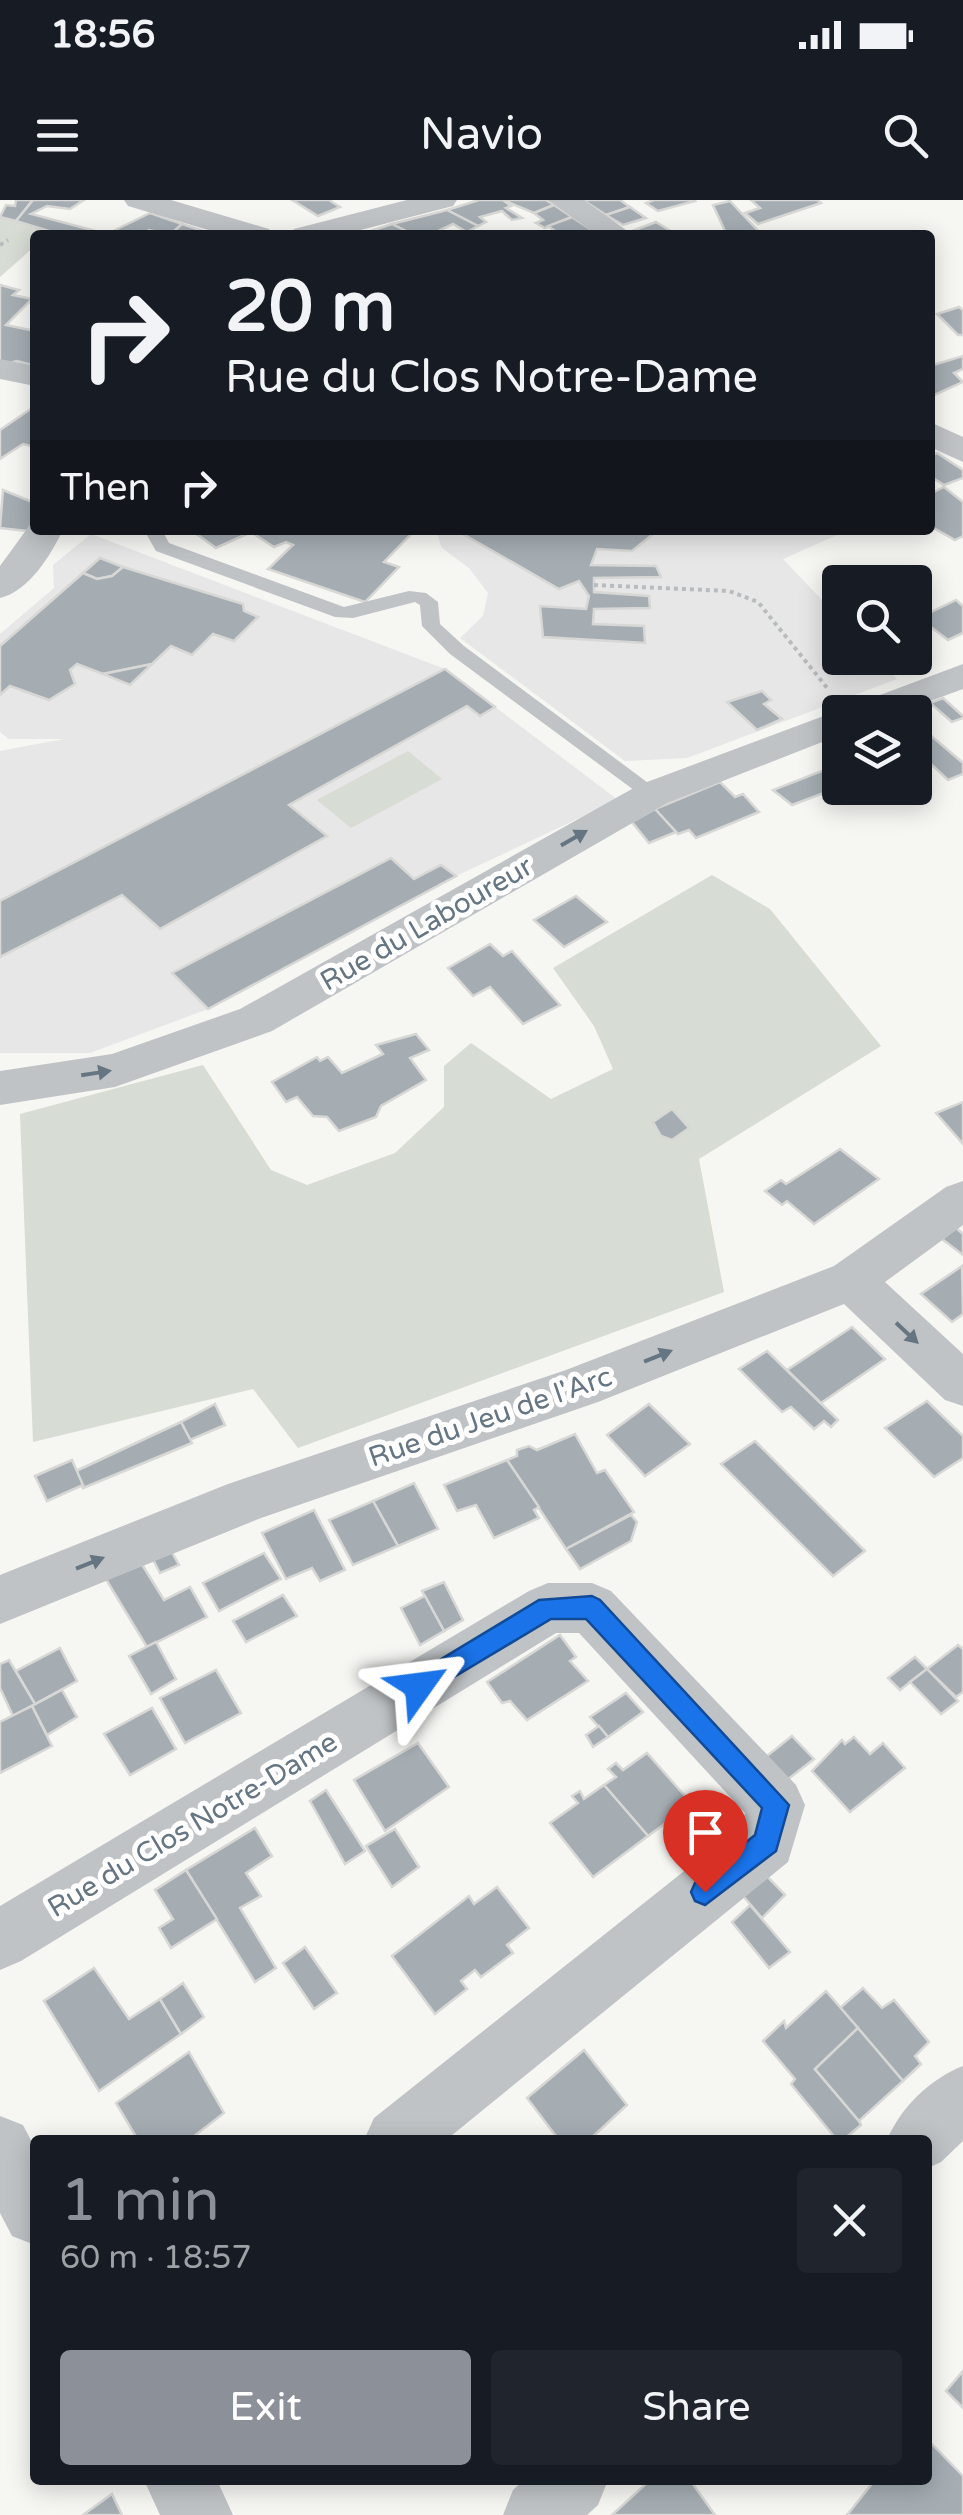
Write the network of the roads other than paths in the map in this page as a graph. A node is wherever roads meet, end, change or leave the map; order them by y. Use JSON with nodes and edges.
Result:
{"nodes":[{"id":1,"x":249,"y":200,"type":"edge"},
{"id":2,"x":442,"y":200,"type":"edge"},
{"id":3,"x":563,"y":200,"type":"edge"},
{"id":4,"x":152,"y":201,"type":"edge"},
{"id":5,"x":242,"y":230,"type":"edge"},
{"id":6,"x":273,"y":230,"type":"edge"},
{"id":7,"x":325,"y":230,"type":"edge"},
{"id":8,"x":610,"y":230,"type":"edge"},
{"id":9,"x":0,"y":370,"type":"edge"},
{"id":10,"x":30,"y":375,"type":"edge"},
{"id":11,"x":935,"y":435,"type":"edge"},
{"id":12,"x":963,"y":452,"type":"edge"},
{"id":13,"x":156,"y":535,"type":"edge"},
{"id":14,"x":26,"y":544,"type":"edge"},
{"id":15,"x":0,"y":587,"type":"edge"},
{"id":16,"x":963,"y":676,"type":"edge"},
{"id":17,"x":900,"y":695,"type":"edge"},
{"id":18,"x":822,"y":722,"type":"edge"},
{"id":19,"x":653,"y":794,"type":"junction"},
{"id":20,"x":0,"y":1088,"type":"edge"},
{"id":21,"x":963,"y":1200,"type":"edge"},
{"id":22,"x":851,"y":1280,"type":"junction"},
{"id":23,"x":963,"y":1385,"type":"edge"},
{"id":24,"x":0,"y":1600,"type":"edge"},
{"id":25,"x":0,"y":1940,"type":"edge"},
{"id":26,"x":963,"y":2097,"type":"edge"},
{"id":27,"x":402,"y":2135,"type":"edge"},
{"id":28,"x":924,"y":2135,"type":"edge"},
{"id":29,"x":1,"y":2152,"type":"edge"},
{"id":30,"x":30,"y":2204,"type":"edge"},
{"id":31,"x":182,"y":2485,"type":"edge"},
{"id":32,"x":568,"y":2485,"type":"edge"},
{"id":33,"x":198,"y":2515,"type":"edge"},
{"id":34,"x":538,"y":2515,"type":"edge"}],
"edges":[{"from":1,"to":6,"type":"street"},
{"from":2,"to":7,"type":"street"},
{"from":3,"to":8,"type":"street"},
{"from":4,"to":5,"type":"street"},
{"from":9,"to":10,"type":"street"},
{"from":11,"to":12,"type":"street"},
{"from":13,"to":19,"type":"lane"},
{"from":14,"to":15,"type":"street"},
{"from":16,"to":17,"type":"street","name":"Rue du Laboureur"},
{"from":18,"to":19,"type":"street","name":"Rue du Laboureur"},
{"from":20,"to":19,"type":"street","name":"Rue du Laboureur","one_way":true},
{"from":21,"to":22,"type":"street","name":"Rue du Jeu de l'Arc"},
{"from":22,"to":23,"type":"street","one_way":true},
{"from":24,"to":22,"type":"street","name":"Rue du Jeu de l'Arc","one_way":true},
{"from":25,"to":27,"type":"street","name":"Rue du Clos Notre-Dame"},
{"from":26,"to":28,"type":"street"},
{"from":29,"to":30,"type":"street"},
{"from":31,"to":33,"type":"street"},
{"from":32,"to":34,"type":"street"}]}
